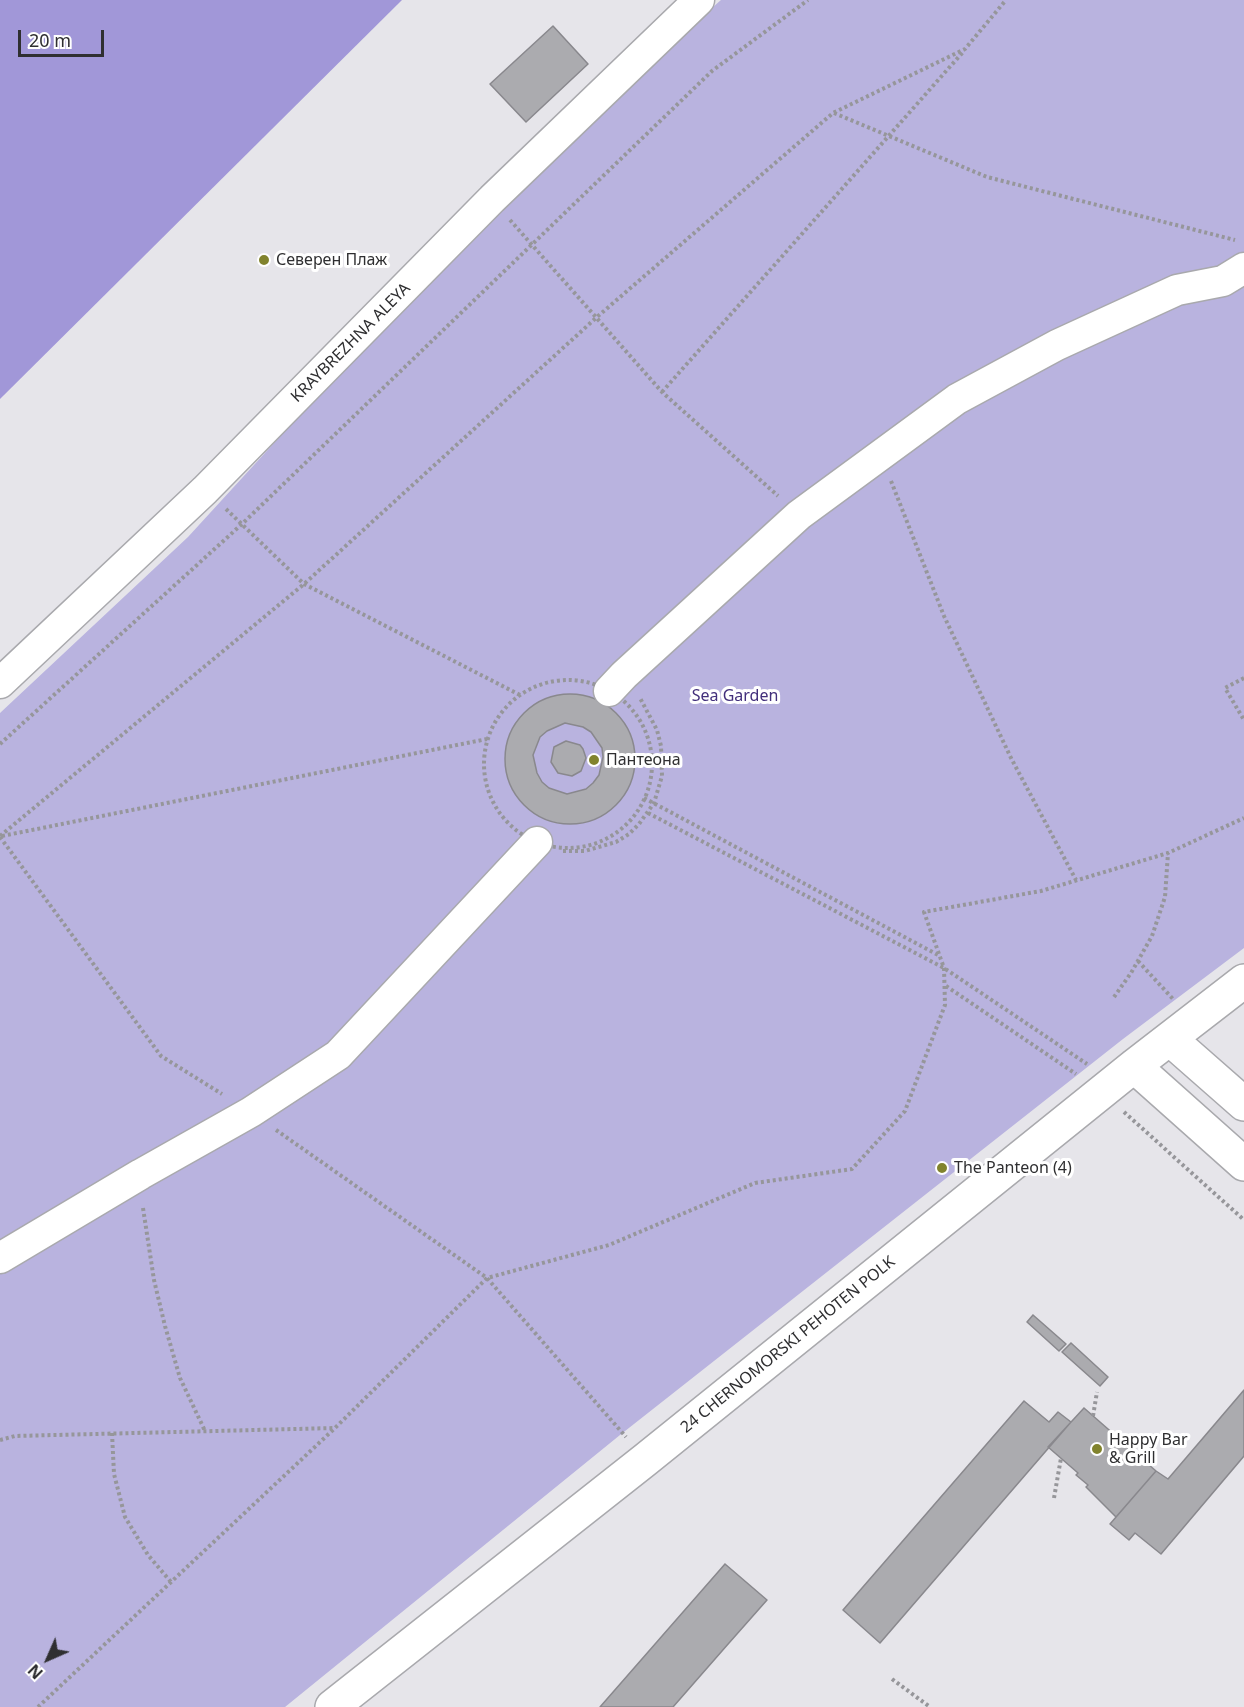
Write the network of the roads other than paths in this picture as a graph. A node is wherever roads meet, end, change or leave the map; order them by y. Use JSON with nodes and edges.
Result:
{"nodes":[{"id":1,"x":699,"y":0,"type":"edge"},
{"id":2,"x":1241,"y":254,"type":"edge"},
{"id":3,"x":0,"y":683,"type":"edge"},
{"id":4,"x":605,"y":687,"type":"road end"},
{"id":5,"x":537,"y":842,"type":"road end"},
{"id":6,"x":1244,"y":981,"type":"edge"},
{"id":7,"x":1170,"y":1039,"type":"junction"},
{"id":8,"x":1117,"y":1080,"type":"junction"},
{"id":9,"x":1244,"y":1104,"type":"edge"},
{"id":10,"x":1244,"y":1164,"type":"edge"},
{"id":11,"x":0,"y":1258,"type":"edge"},
{"id":12,"x":332,"y":1707,"type":"edge"}],
"edges":[{"from":1,"to":3,"type":"street","name":"KRAYBREZHNA ALEYA"},
{"from":2,"to":4,"type":"street"},
{"from":5,"to":11,"type":"street"},
{"from":6,"to":7,"type":"main road","name":"24 CHERNOMORSKI PEHOTEN POLK"},
{"from":7,"to":8,"type":"main road","name":"24 CHERNOMORSKI PEHOTEN POLK"},
{"from":7,"to":9,"type":"main road"},
{"from":8,"to":10,"type":"main road"},
{"from":8,"to":12,"type":"main road","name":"24 CHERNOMORSKI PEHOTEN POLK"}]}
